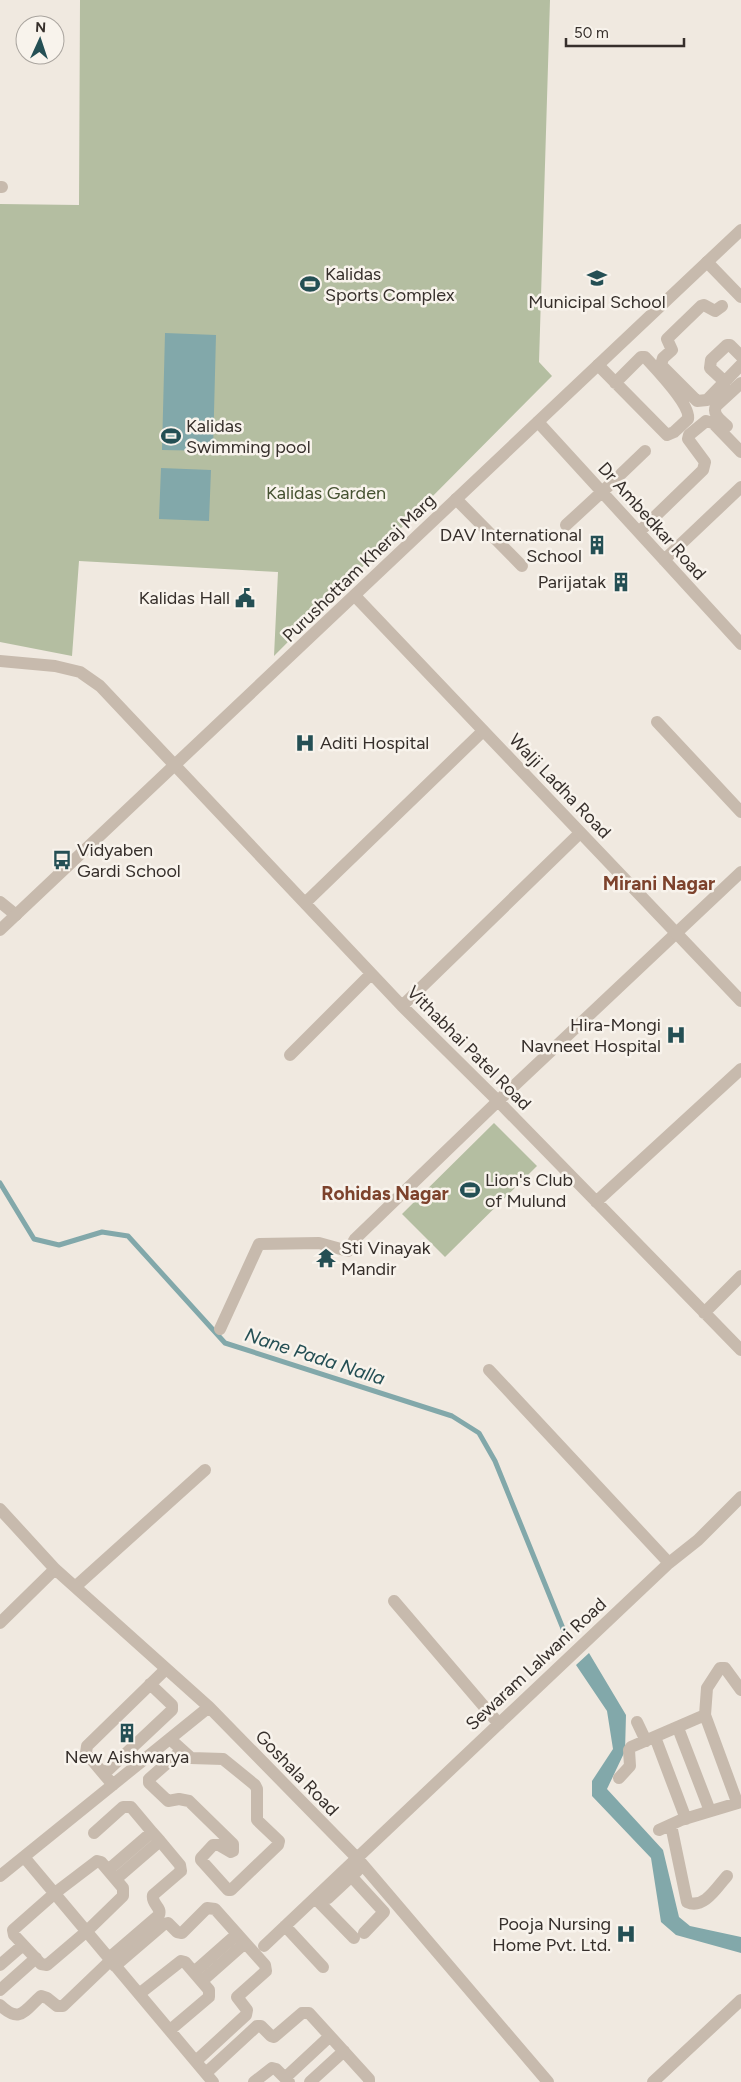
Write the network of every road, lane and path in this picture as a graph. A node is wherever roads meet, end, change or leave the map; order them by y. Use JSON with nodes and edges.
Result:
{"nodes":[{"id":1,"x":741,"y":230,"type":"edge"},
{"id":2,"x":707,"y":262,"type":"junction"},
{"id":3,"x":741,"y":298,"type":"edge"},
{"id":4,"x":722,"y":306,"type":"dead end"},
{"id":5,"x":741,"y":356,"type":"edge"},
{"id":6,"x":741,"y":365,"type":"edge"},
{"id":7,"x":595,"y":367,"type":"junction"},
{"id":8,"x":724,"y":382,"type":"junction"},
{"id":9,"x":615,"y":383,"type":"junction"},
{"id":10,"x":741,"y":383,"type":"edge"},
{"id":11,"x":641,"y":415,"type":"dead end"},
{"id":12,"x":538,"y":422,"type":"junction"},
{"id":13,"x":741,"y":441,"type":"edge"},
{"id":14,"x":645,"y":451,"type":"dead end"},
{"id":15,"x":741,"y":452,"type":"edge"},
{"id":16,"x":741,"y":487,"type":"edge"},
{"id":17,"x":603,"y":493,"type":"junction"},
{"id":18,"x":456,"y":500,"type":"junction"},
{"id":19,"x":566,"y":525,"type":"dead end"},
{"id":20,"x":639,"y":532,"type":"junction"},
{"id":21,"x":664,"y":560,"type":"junction"},
{"id":22,"x":522,"y":566,"type":"dead end"},
{"id":23,"x":355,"y":596,"type":"junction"},
{"id":24,"x":741,"y":644,"type":"edge"},
{"id":25,"x":0,"y":661,"type":"edge"},
{"id":26,"x":656,"y":722,"type":"dead end"},
{"id":27,"x":484,"y":731,"type":"junction"},
{"id":28,"x":176,"y":766,"type":"junction"},
{"id":29,"x":741,"y":812,"type":"edge"},
{"id":30,"x":580,"y":832,"type":"junction"},
{"id":31,"x":741,"y":872,"type":"edge"},
{"id":32,"x":0,"y":902,"type":"edge"},
{"id":33,"x":304,"y":903,"type":"junction"},
{"id":34,"x":16,"y":916,"type":"junction"},
{"id":35,"x":0,"y":930,"type":"edge"},
{"id":36,"x":676,"y":933,"type":"junction"},
{"id":37,"x":371,"y":974,"type":"junction"},
{"id":38,"x":741,"y":1001,"type":"edge"},
{"id":39,"x":402,"y":1006,"type":"junction"},
{"id":40,"x":290,"y":1055,"type":"dead end"},
{"id":41,"x":741,"y":1069,"type":"edge"},
{"id":42,"x":498,"y":1101,"type":"junction"},
{"id":43,"x":596,"y":1202,"type":"junction"},
{"id":44,"x":741,"y":1276,"type":"edge"},
{"id":45,"x":704,"y":1313,"type":"junction"},
{"id":46,"x":220,"y":1329,"type":"dead end"},
{"id":47,"x":741,"y":1350,"type":"edge"},
{"id":48,"x":489,"y":1370,"type":"dead end"},
{"id":49,"x":205,"y":1470,"type":"dead end"},
{"id":50,"x":741,"y":1497,"type":"edge"},
{"id":51,"x":0,"y":1508,"type":"edge"},
{"id":52,"x":669,"y":1563,"type":"junction"},
{"id":53,"x":55,"y":1569,"type":"junction"},
{"id":54,"x":76,"y":1587,"type":"junction"},
{"id":55,"x":394,"y":1601,"type":"dead end"},
{"id":56,"x":0,"y":1623,"type":"edge"},
{"id":57,"x":166,"y":1668,"type":"junction"},
{"id":58,"x":150,"y":1684,"type":"junction"},
{"id":59,"x":741,"y":1690,"type":"edge"},
{"id":60,"x":209,"y":1707,"type":"junction"},
{"id":61,"x":705,"y":1714,"type":"junction"},
{"id":62,"x":637,"y":1722,"type":"dead end"},
{"id":63,"x":499,"y":1724,"type":"junction"},
{"id":64,"x":678,"y":1728,"type":"junction"},
{"id":65,"x":170,"y":1739,"type":"junction"},
{"id":66,"x":650,"y":1739,"type":"junction"},
{"id":67,"x":182,"y":1750,"type":"junction"},
{"id":68,"x":256,"y":1756,"type":"junction"},
{"id":69,"x":240,"y":1772,"type":"junction"},
{"id":70,"x":104,"y":1774,"type":"junction"},
{"id":71,"x":619,"y":1778,"type":"dead end"},
{"id":72,"x":113,"y":1785,"type":"junction"},
{"id":73,"x":739,"y":1802,"type":"edge"},
{"id":74,"x":710,"y":1811,"type":"junction"},
{"id":75,"x":686,"y":1819,"type":"junction"},
{"id":76,"x":672,"y":1824,"type":"junction"},
{"id":77,"x":659,"y":1830,"type":"dead end"},
{"id":78,"x":94,"y":1833,"type":"dead end"},
{"id":79,"x":156,"y":1836,"type":"junction"},
{"id":80,"x":24,"y":1857,"type":"junction"},
{"id":81,"x":360,"y":1862,"type":"junction"},
{"id":82,"x":112,"y":1874,"type":"junction"},
{"id":83,"x":0,"y":1876,"type":"edge"},
{"id":84,"x":351,"y":1876,"type":"junction"},
{"id":85,"x":727,"y":1876,"type":"dead end"},
{"id":86,"x":55,"y":1893,"type":"junction"},
{"id":87,"x":320,"y":1899,"type":"junction"},
{"id":88,"x":285,"y":1926,"type":"junction"},
{"id":89,"x":87,"y":1932,"type":"junction"},
{"id":90,"x":241,"y":1938,"type":"junction"},
{"id":91,"x":24,"y":1945,"type":"junction"},
{"id":92,"x":264,"y":1946,"type":"dead end"},
{"id":93,"x":36,"y":1958,"type":"junction"},
{"id":94,"x":111,"y":1962,"type":"junction"},
{"id":95,"x":0,"y":1965,"type":"edge"},
{"id":96,"x":323,"y":1966,"type":"dead end"},
{"id":97,"x":198,"y":1977,"type":"junction"},
{"id":98,"x":0,"y":1990,"type":"edge"},
{"id":99,"x":140,"y":1994,"type":"junction"},
{"id":100,"x":741,"y":2000,"type":"edge"},
{"id":101,"x":0,"y":2005,"type":"edge"},
{"id":102,"x":170,"y":2030,"type":"junction"},
{"id":103,"x":330,"y":2036,"type":"junction"},
{"id":104,"x":344,"y":2051,"type":"junction"},
{"id":105,"x":196,"y":2061,"type":"junction"},
{"id":106,"x":210,"y":2079,"type":"edge"},
{"id":107,"x":287,"y":2080,"type":"edge"},
{"id":108,"x":254,"y":2082,"type":"edge"},
{"id":109,"x":310,"y":2082,"type":"edge"},
{"id":110,"x":369,"y":2082,"type":"edge"},
{"id":111,"x":548,"y":2082,"type":"edge"},
{"id":112,"x":653,"y":2082,"type":"edge"}],
"edges":[{"from":1,"to":2,"type":"street","name":"Purushottam Kheraj Marg"},
{"from":2,"to":3,"type":"street"},
{"from":2,"to":7,"type":"street","name":"Purushottam Kheraj Marg"},
{"from":4,"to":8,"type":"street"},
{"from":5,"to":8,"type":"street"},
{"from":6,"to":8,"type":"street"},
{"from":7,"to":9,"type":"street"},
{"from":7,"to":11,"type":"street"},
{"from":7,"to":12,"type":"street","name":"Purushottam Kheraj Marg"},
{"from":9,"to":9,"type":"street"},
{"from":10,"to":13,"type":"street"},
{"from":12,"to":17,"type":"street","name":"Dr Ambedkar Road"},
{"from":12,"to":18,"type":"street","name":"Purushottam Kheraj Marg"},
{"from":14,"to":17,"type":"street"},
{"from":15,"to":20,"type":"street"},
{"from":16,"to":21,"type":"street"},
{"from":17,"to":19,"type":"street"},
{"from":17,"to":20,"type":"street","name":"Dr Ambedkar Road"},
{"from":18,"to":22,"type":"street"},
{"from":18,"to":23,"type":"street","name":"Purushottam Kheraj Marg"},
{"from":20,"to":21,"type":"street","name":"Dr Ambedkar Road"},
{"from":21,"to":24,"type":"street","name":"Dr Ambedkar Road"},
{"from":23,"to":27,"type":"street","name":"Walji Ladha Road"},
{"from":23,"to":28,"type":"street","name":"Purushottam Kheraj Marg"},
{"from":25,"to":28,"type":"street","name":"Vithabhai Patel Road"},
{"from":26,"to":29,"type":"street"},
{"from":27,"to":30,"type":"street","name":"Walji Ladha Road"},
{"from":27,"to":33,"type":"street"},
{"from":28,"to":33,"type":"street","name":"Vithabhai Patel Road"},
{"from":28,"to":34,"type":"street","name":"Purushottam Kheraj Marg"},
{"from":30,"to":36,"type":"street","name":"Walji Ladha Road"},
{"from":30,"to":39,"type":"street"},
{"from":31,"to":36,"type":"street"},
{"from":32,"to":34,"type":"street"},
{"from":33,"to":37,"type":"street","name":"Vithabhai Patel Road"},
{"from":34,"to":35,"type":"street","name":"Purushottam Kheraj Marg"},
{"from":36,"to":38,"type":"street","name":"Walji Ladha Road"},
{"from":36,"to":42,"type":"street"},
{"from":37,"to":39,"type":"street","name":"Vithabhai Patel Road"},
{"from":37,"to":40,"type":"street"},
{"from":39,"to":42,"type":"street","name":"Vithabhai Patel Road"},
{"from":41,"to":43,"type":"street"},
{"from":42,"to":43,"type":"street","name":"Vithabhai Patel Road"},
{"from":42,"to":46,"type":"street"},
{"from":43,"to":45,"type":"street","name":"Vithabhai Patel Road"},
{"from":44,"to":45,"type":"street"},
{"from":45,"to":47,"type":"street","name":"Vithabhai Patel Road"},
{"from":48,"to":52,"type":"street"},
{"from":49,"to":54,"type":"street"},
{"from":50,"to":52,"type":"street","name":"Sewaram Lalwani Road"},
{"from":51,"to":53,"type":"street","name":"Goshala Road"},
{"from":52,"to":63,"type":"street","name":"Sewaram Lalwani Road"},
{"from":53,"to":54,"type":"street","name":"Goshala Road"},
{"from":53,"to":56,"type":"street"},
{"from":54,"to":57,"type":"street","name":"Goshala Road"},
{"from":55,"to":63,"type":"street"},
{"from":57,"to":58,"type":"street"},
{"from":57,"to":60,"type":"street","name":"Goshala Road"},
{"from":58,"to":70,"type":"street"},
{"from":58,"to":70,"type":"street"},
{"from":59,"to":61,"type":"street"},
{"from":60,"to":65,"type":"street"},
{"from":60,"to":68,"type":"street","name":"Goshala Road"},
{"from":61,"to":64,"type":"street"},
{"from":61,"to":73,"type":"street"},
{"from":62,"to":66,"type":"street"},
{"from":63,"to":81,"type":"street","name":"Sewaram Lalwani Road"},
{"from":64,"to":66,"type":"street"},
{"from":64,"to":74,"type":"street"},
{"from":65,"to":67,"type":"street"},
{"from":65,"to":72,"type":"street"},
{"from":66,"to":71,"type":"street"},
{"from":66,"to":75,"type":"street"},
{"from":67,"to":69,"type":"street"},
{"from":67,"to":69,"type":"street"},
{"from":68,"to":69,"type":"street"},
{"from":68,"to":81,"type":"street","name":"Goshala Road"},
{"from":70,"to":72,"type":"street"},
{"from":72,"to":80,"type":"street"},
{"from":73,"to":74,"type":"street"},
{"from":74,"to":75,"type":"street"},
{"from":75,"to":76,"type":"street"},
{"from":76,"to":77,"type":"street"},
{"from":76,"to":85,"type":"street"},
{"from":78,"to":79,"type":"street"},
{"from":79,"to":82,"type":"street"},
{"from":79,"to":94,"type":"street"},
{"from":80,"to":83,"type":"street"},
{"from":80,"to":86,"type":"street"},
{"from":81,"to":84,"type":"street"},
{"from":81,"to":87,"type":"street"},
{"from":81,"to":111,"type":"street","name":"Goshala Road"},
{"from":82,"to":86,"type":"street"},
{"from":82,"to":89,"type":"street"},
{"from":84,"to":87,"type":"street"},
{"from":84,"to":87,"type":"street"},
{"from":86,"to":89,"type":"street"},
{"from":86,"to":91,"type":"street"},
{"from":87,"to":88,"type":"street"},
{"from":88,"to":92,"type":"street"},
{"from":88,"to":96,"type":"street"},
{"from":89,"to":93,"type":"street"},
{"from":89,"to":94,"type":"street"},
{"from":90,"to":94,"type":"street"},
{"from":90,"to":97,"type":"street"},
{"from":90,"to":105,"type":"street"},
{"from":91,"to":93,"type":"street"},
{"from":91,"to":95,"type":"street"},
{"from":93,"to":98,"type":"street"},
{"from":94,"to":99,"type":"street"},
{"from":94,"to":101,"type":"street"},
{"from":97,"to":99,"type":"street"},
{"from":97,"to":102,"type":"street"},
{"from":99,"to":102,"type":"street"},
{"from":100,"to":112,"type":"street"},
{"from":102,"to":105,"type":"street"},
{"from":103,"to":104,"type":"street"},
{"from":103,"to":106,"type":"street"},
{"from":103,"to":107,"type":"street"},
{"from":104,"to":109,"type":"street"},
{"from":104,"to":110,"type":"street"},
{"from":105,"to":106,"type":"street"},
{"from":107,"to":108,"type":"street"}]}
